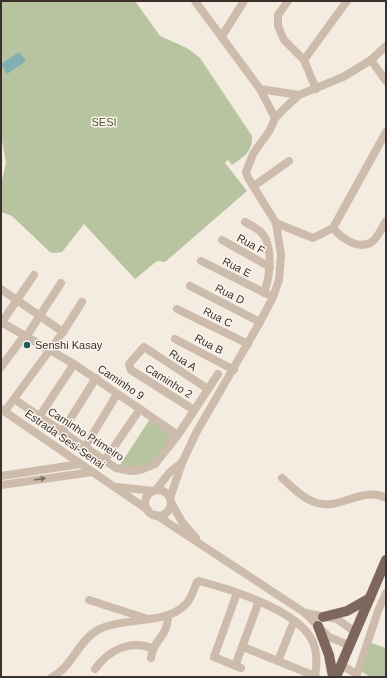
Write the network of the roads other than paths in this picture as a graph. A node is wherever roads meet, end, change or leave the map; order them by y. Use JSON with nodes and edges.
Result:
{"nodes":[{"id":1,"x":195,"y":1,"type":"edge"},
{"id":2,"x":244,"y":1,"type":"edge"},
{"id":3,"x":288,"y":1,"type":"edge"},
{"id":4,"x":347,"y":1,"type":"edge"},
{"id":5,"x":222,"y":36,"type":"junction"},
{"id":6,"x":386,"y":46,"type":"edge"},
{"id":7,"x":304,"y":60,"type":"junction"},
{"id":8,"x":371,"y":60,"type":"junction"},
{"id":9,"x":386,"y":81,"type":"edge"},
{"id":10,"x":260,"y":89,"type":"junction"},
{"id":11,"x":316,"y":89,"type":"junction"},
{"id":12,"x":299,"y":96,"type":"junction"},
{"id":13,"x":275,"y":118,"type":"junction"},
{"id":14,"x":386,"y":132,"type":"edge"},
{"id":15,"x":289,"y":161,"type":"dead end"},
{"id":16,"x":254,"y":186,"type":"junction"},
{"id":17,"x":386,"y":221,"type":"edge"},
{"id":18,"x":245,"y":222,"type":"dead end"},
{"id":19,"x":276,"y":223,"type":"junction"},
{"id":20,"x":333,"y":228,"type":"junction"},
{"id":21,"x":222,"y":240,"type":"dead end"},
{"id":22,"x":201,"y":261,"type":"dead end"},
{"id":23,"x":270,"y":267,"type":"junction"},
{"id":24,"x":34,"y":275,"type":"dead end"},
{"id":25,"x":61,"y":283,"type":"dead end"},
{"id":26,"x":190,"y":286,"type":"dead end"},
{"id":27,"x":1,"y":289,"type":"edge"},
{"id":28,"x":264,"y":293,"type":"junction"},
{"id":29,"x":273,"y":297,"type":"junction"},
{"id":30,"x":18,"y":301,"type":"junction"},
{"id":31,"x":82,"y":302,"type":"dead end"},
{"id":32,"x":177,"y":309,"type":"dead end"},
{"id":33,"x":39,"y":317,"type":"junction"},
{"id":34,"x":2,"y":322,"type":"edge"},
{"id":35,"x":260,"y":322,"type":"junction"},
{"id":36,"x":63,"y":332,"type":"junction"},
{"id":37,"x":25,"y":336,"type":"junction"},
{"id":38,"x":175,"y":339,"type":"dead end"},
{"id":39,"x":248,"y":344,"type":"junction"},
{"id":40,"x":147,"y":349,"type":"joint"},
{"id":41,"x":50,"y":350,"type":"junction"},
{"id":42,"x":74,"y":364,"type":"junction"},
{"id":43,"x":1,"y":367,"type":"edge"},
{"id":44,"x":234,"y":370,"type":"junction"},
{"id":45,"x":218,"y":374,"type":"dead end"},
{"id":46,"x":96,"y":378,"type":"junction"},
{"id":47,"x":208,"y":389,"type":"junction"},
{"id":48,"x":117,"y":394,"type":"junction"},
{"id":49,"x":14,"y":400,"type":"junction"},
{"id":50,"x":140,"y":409,"type":"junction"},
{"id":51,"x":3,"y":410,"type":"edge"},
{"id":52,"x":193,"y":412,"type":"junction"},
{"id":53,"x":38,"y":417,"type":"junction"},
{"id":54,"x":62,"y":432,"type":"junction"},
{"id":55,"x":196,"y":433,"type":"junction"},
{"id":56,"x":178,"y":435,"type":"junction"},
{"id":57,"x":85,"y":447,"type":"junction"},
{"id":58,"x":64,"y":452,"type":"junction"},
{"id":59,"x":105,"y":460,"type":"junction"},
{"id":60,"x":182,"y":463,"type":"junction"},
{"id":61,"x":80,"y":464,"type":"junction"},
{"id":62,"x":61,"y":467,"type":"junction"},
{"id":63,"x":92,"y":472,"type":"junction"},
{"id":64,"x":1,"y":476,"type":"edge"},
{"id":65,"x":282,"y":478,"type":"dead end"},
{"id":66,"x":1,"y":485,"type":"edge"},
{"id":67,"x":116,"y":487,"type":"junction"},
{"id":68,"x":155,"y":490,"type":"junction"},
{"id":69,"x":386,"y":498,"type":"edge"},
{"id":70,"x":171,"y":500,"type":"junction"},
{"id":71,"x":148,"y":510,"type":"junction"},
{"id":72,"x":156,"y":515,"type":"junction"},
{"id":73,"x":202,"y":544,"type":"junction"},
{"id":74,"x":386,"y":560,"type":"edge"},
{"id":75,"x":237,"y":593,"type":"junction"},
{"id":76,"x":386,"y":593,"type":"edge"},
{"id":77,"x":370,"y":598,"type":"junction"},
{"id":78,"x":89,"y":600,"type":"dead end"},
{"id":79,"x":259,"y":601,"type":"junction"},
{"id":80,"x":168,"y":615,"type":"junction"},
{"id":81,"x":148,"y":619,"type":"junction"},
{"id":82,"x":294,"y":621,"type":"junction"},
{"id":83,"x":320,"y":621,"type":"junction"},
{"id":84,"x":355,"y":632,"type":"junction"},
{"id":85,"x":349,"y":645,"type":"junction"},
{"id":86,"x":242,"y":647,"type":"junction"},
{"id":87,"x":152,"y":648,"type":"junction"},
{"id":88,"x":151,"y":658,"type":"dead end"},
{"id":89,"x":278,"y":661,"type":"junction"},
{"id":90,"x":341,"y":665,"type":"junction"},
{"id":91,"x":95,"y":669,"type":"dead end"},
{"id":92,"x":52,"y":677,"type":"edge"},
{"id":93,"x":315,"y":677,"type":"edge"},
{"id":94,"x":334,"y":677,"type":"edge"}],
"edges":[{"from":1,"to":5,"type":"street"},
{"from":2,"to":5,"type":"street"},
{"from":3,"to":7,"type":"street"},
{"from":4,"to":7,"type":"street"},
{"from":5,"to":10,"type":"street"},
{"from":6,"to":8,"type":"street"},
{"from":7,"to":11,"type":"street"},
{"from":8,"to":9,"type":"street"},
{"from":8,"to":11,"type":"street"},
{"from":10,"to":12,"type":"street"},
{"from":10,"to":13,"type":"street"},
{"from":11,"to":12,"type":"street"},
{"from":12,"to":13,"type":"street"},
{"from":13,"to":16,"type":"street"},
{"from":14,"to":20,"type":"street"},
{"from":15,"to":16,"type":"street"},
{"from":16,"to":19,"type":"street"},
{"from":17,"to":20,"type":"street"},
{"from":18,"to":23,"type":"street","name":"Rua E"},
{"from":19,"to":20,"type":"street"},
{"from":19,"to":29,"type":"street"},
{"from":21,"to":23,"type":"street","name":"Rua F"},
{"from":22,"to":28,"type":"street","name":"Rua E"},
{"from":23,"to":28,"type":"street","name":"Rua E"},
{"from":24,"to":30,"type":"street"},
{"from":25,"to":33,"type":"street"},
{"from":26,"to":35,"type":"street","name":"Rua D"},
{"from":27,"to":30,"type":"street"},
{"from":28,"to":29,"type":"street","name":"Rua E"},
{"from":29,"to":35,"type":"street"},
{"from":30,"to":33,"type":"street"},
{"from":30,"to":34,"type":"street"},
{"from":31,"to":36,"type":"street"},
{"from":32,"to":39,"type":"street","name":"Rua C"},
{"from":33,"to":36,"type":"street"},
{"from":33,"to":37,"type":"street"},
{"from":34,"to":37,"type":"street","name":"Caminho 9"},
{"from":35,"to":39,"type":"street"},
{"from":36,"to":41,"type":"street"},
{"from":37,"to":41,"type":"street","name":"Caminho 9"},
{"from":37,"to":43,"type":"street"},
{"from":38,"to":44,"type":"street","name":"Rua B"},
{"from":39,"to":44,"type":"street"},
{"from":40,"to":47,"type":"street","name":"Rua A"},
{"from":40,"to":52,"type":"street","name":"Caminho 2"},
{"from":41,"to":42,"type":"street","name":"Caminho 9"},
{"from":41,"to":49,"type":"street"},
{"from":42,"to":46,"type":"street","name":"Caminho 9"},
{"from":42,"to":53,"type":"street"},
{"from":44,"to":55,"type":"street"},
{"from":45,"to":47,"type":"street"},
{"from":46,"to":48,"type":"street","name":"Caminho 9"},
{"from":46,"to":54,"type":"street"},
{"from":47,"to":52,"type":"street"},
{"from":48,"to":50,"type":"street","name":"Caminho 9"},
{"from":48,"to":57,"type":"street"},
{"from":49,"to":51,"type":"street"},
{"from":49,"to":53,"type":"street","name":"Caminho Primeiro"},
{"from":50,"to":56,"type":"street","name":"Caminho 9"},
{"from":50,"to":59,"type":"street"},
{"from":51,"to":58,"type":"street","name":"Estrada Sesi-Senai"},
{"from":52,"to":55,"type":"street"},
{"from":52,"to":56,"type":"street","name":"Caminho Primeiro"},
{"from":53,"to":54,"type":"street","name":"Caminho Primeiro"},
{"from":54,"to":57,"type":"street","name":"Caminho Primeiro"},
{"from":55,"to":60,"type":"street"},
{"from":56,"to":59,"type":"street","name":"Caminho Primeiro"},
{"from":57,"to":59,"type":"street","name":"Caminho Primeiro"},
{"from":58,"to":61,"type":"street","name":"Estrada Sesi-Senai"},
{"from":58,"to":62,"type":"street"},
{"from":60,"to":68,"type":"street"},
{"from":60,"to":70,"type":"street"},
{"from":61,"to":62,"type":"street"},
{"from":61,"to":63,"type":"street","name":"Estrada Sesi-Senai"},
{"from":62,"to":64,"type":"street"},
{"from":66,"to":63,"type":"street","one_way":true},
{"from":63,"to":67,"type":"street","name":"Estrada Sesi-Senai"},
{"from":65,"to":69,"type":"street"},
{"from":67,"to":68,"type":"street","name":"Estrada Sesi-Senai"},
{"from":67,"to":71,"type":"street","name":"Estrada Sesi-Senai"},
{"from":68,"to":70,"type":"street"},
{"from":68,"to":71,"type":"street"},
{"from":70,"to":72,"type":"street"},
{"from":70,"to":73,"type":"street"},
{"from":71,"to":72,"type":"street"},
{"from":72,"to":73,"type":"street"},
{"from":73,"to":83,"type":"street"},
{"from":74,"to":77,"type":"main road"},
{"from":75,"to":79,"type":"street"},
{"from":75,"to":80,"type":"street"},
{"from":75,"to":86,"type":"street"},
{"from":76,"to":90,"type":"street"},
{"from":77,"to":83,"type":"main road"},
{"from":77,"to":84,"type":"main road"},
{"from":78,"to":81,"type":"street"},
{"from":79,"to":82,"type":"street"},
{"from":79,"to":86,"type":"street"},
{"from":80,"to":81,"type":"street"},
{"from":80,"to":87,"type":"street"},
{"from":81,"to":92,"type":"street"},
{"from":82,"to":89,"type":"street"},
{"from":82,"to":93,"type":"street"},
{"from":83,"to":84,"type":"street"},
{"from":83,"to":85,"type":"street"},
{"from":83,"to":94,"type":"main road"},
{"from":84,"to":85,"type":"main road"},
{"from":85,"to":90,"type":"main road"},
{"from":86,"to":89,"type":"street"},
{"from":87,"to":88,"type":"street"},
{"from":87,"to":91,"type":"street"},
{"from":89,"to":93,"type":"street"},
{"from":90,"to":94,"type":"main road"}]}
